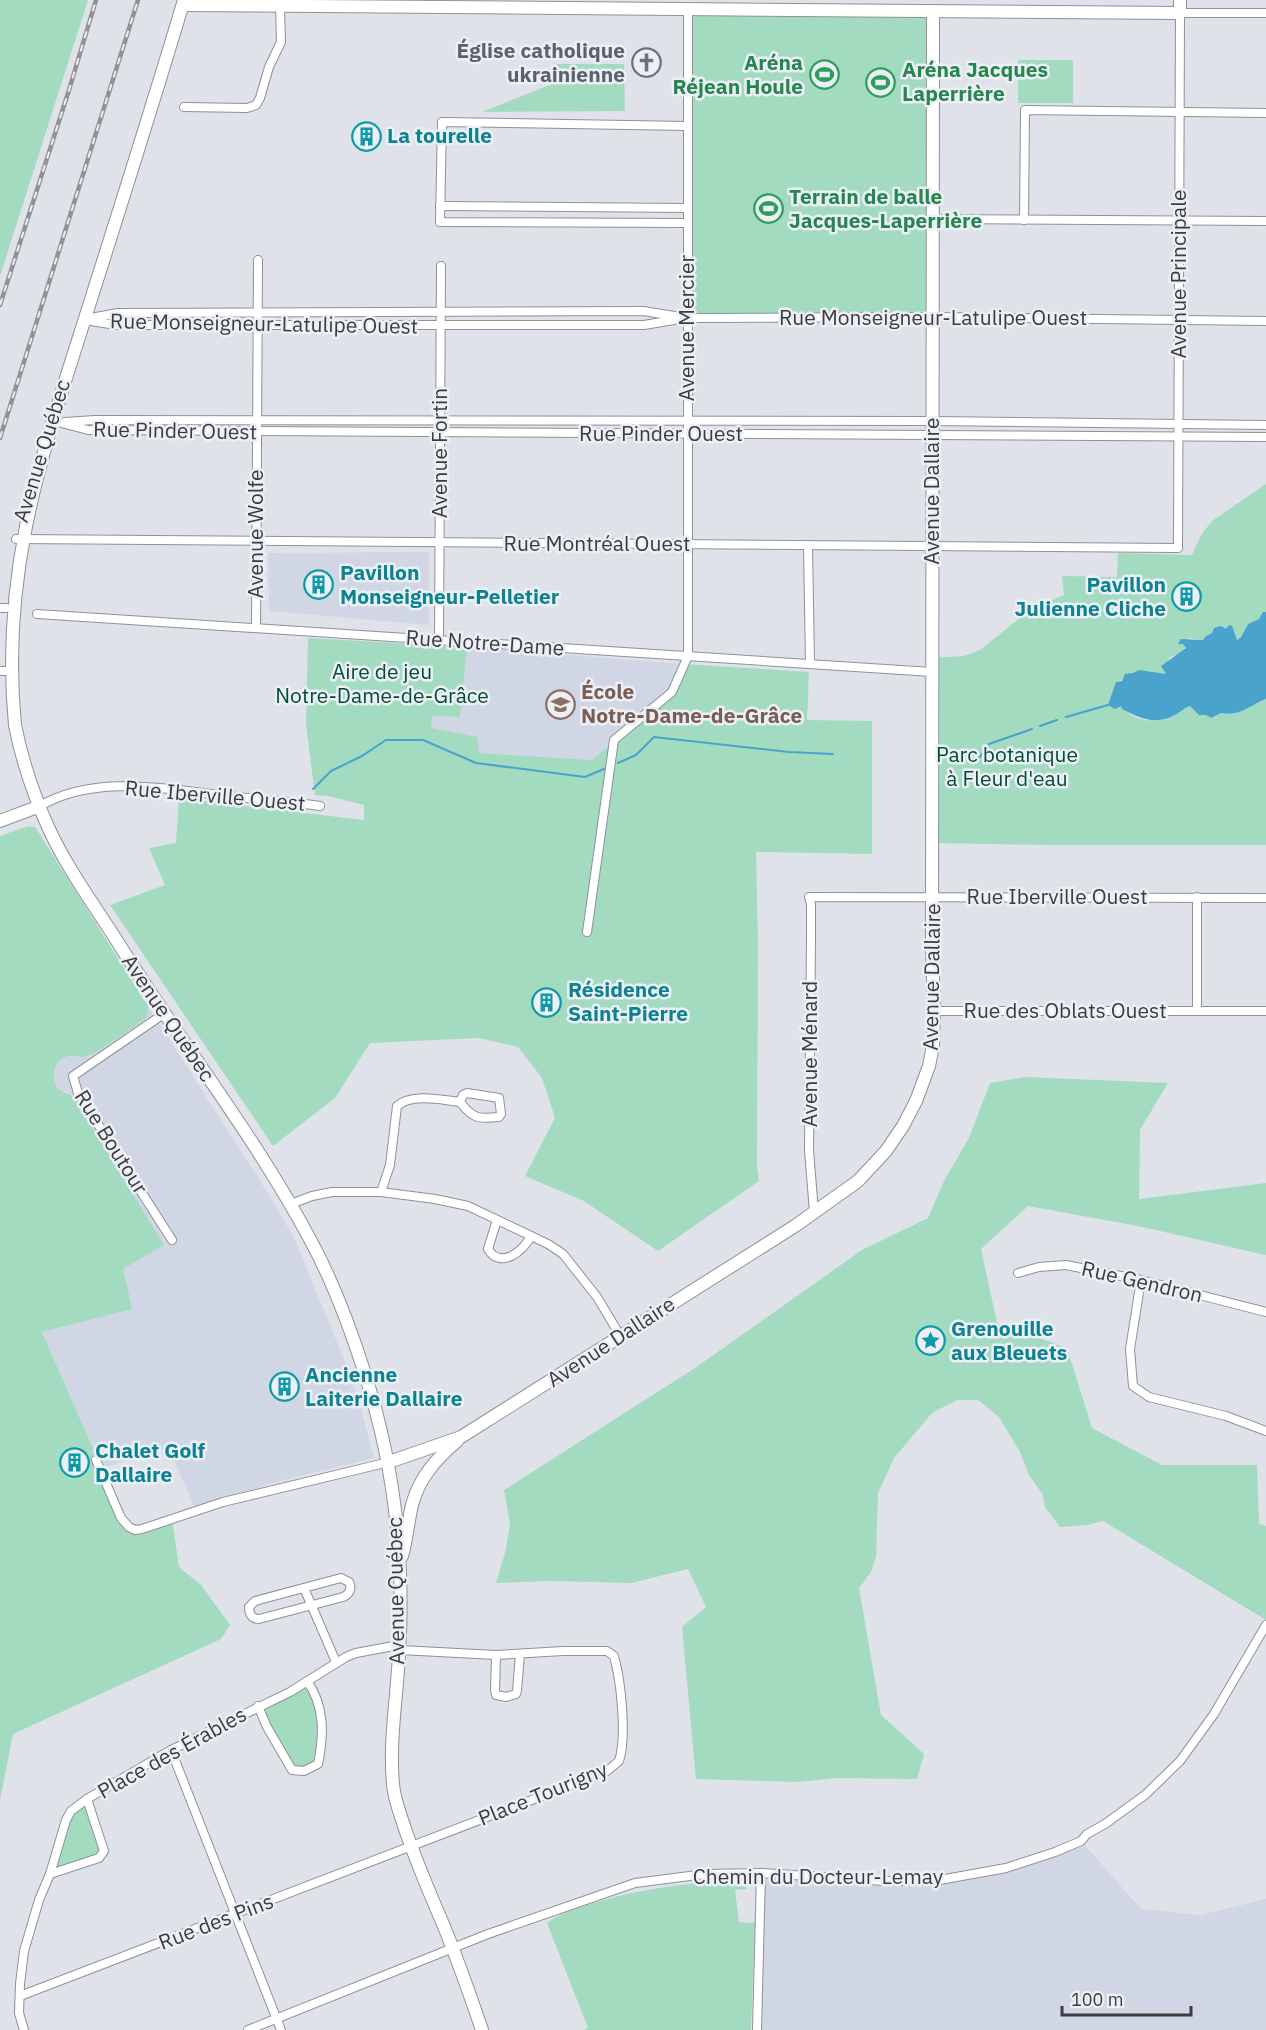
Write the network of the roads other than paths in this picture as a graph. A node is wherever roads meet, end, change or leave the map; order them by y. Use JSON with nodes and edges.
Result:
{"nodes":[{"id":1,"x":184,"y":3,"type":"edge"},
{"id":2,"x":443,"y":4,"type":"edge"},
{"id":3,"x":688,"y":4,"type":"edge"},
{"id":4,"x":933,"y":5,"type":"edge"},
{"id":5,"x":280,"y":6,"type":"junction"},
{"id":6,"x":1180,"y":6,"type":"edge"},
{"id":7,"x":1266,"y":13,"type":"edge"},
{"id":8,"x":184,"y":107,"type":"dead end"},
{"id":9,"x":1179,"y":112,"type":"junction"},
{"id":10,"x":1266,"y":113,"type":"edge"},
{"id":11,"x":687,"y":126,"type":"junction"},
{"id":12,"x":440,"y":206,"type":"junction"},
{"id":13,"x":687,"y":208,"type":"junction"},
{"id":14,"x":933,"y":219,"type":"junction"},
{"id":15,"x":1024,"y":220,"type":"junction"},
{"id":16,"x":1179,"y":221,"type":"junction"},
{"id":17,"x":1266,"y":221,"type":"edge"},
{"id":18,"x":687,"y":223,"type":"junction"},
{"id":19,"x":258,"y":260,"type":"dead end"},
{"id":20,"x":441,"y":266,"type":"dead end"},
{"id":21,"x":257,"y":313,"type":"junction"},
{"id":22,"x":440,"y":313,"type":"junction"},
{"id":23,"x":933,"y":317,"type":"junction"},
{"id":24,"x":687,"y":318,"type":"junction"},
{"id":25,"x":85,"y":319,"type":"junction"},
{"id":26,"x":1178,"y":320,"type":"junction"},
{"id":27,"x":1266,"y":321,"type":"edge"},
{"id":28,"x":257,"y":325,"type":"junction"},
{"id":29,"x":440,"y":326,"type":"junction"},
{"id":30,"x":50,"y":420,"type":"junction"},
{"id":31,"x":257,"y":421,"type":"junction"},
{"id":32,"x":440,"y":421,"type":"junction"},
{"id":33,"x":688,"y":421,"type":"junction"},
{"id":34,"x":933,"y":421,"type":"junction"},
{"id":35,"x":1178,"y":424,"type":"junction"},
{"id":36,"x":1266,"y":425,"type":"edge"},
{"id":37,"x":257,"y":432,"type":"junction"},
{"id":38,"x":440,"y":433,"type":"junction"},
{"id":39,"x":688,"y":434,"type":"junction"},
{"id":40,"x":933,"y":436,"type":"junction"},
{"id":41,"x":1266,"y":436,"type":"edge"},
{"id":42,"x":1178,"y":437,"type":"junction"},
{"id":43,"x":16,"y":540,"type":"junction"},
{"id":44,"x":256,"y":541,"type":"junction"},
{"id":45,"x":440,"y":543,"type":"junction"},
{"id":46,"x":688,"y":544,"type":"junction"},
{"id":47,"x":808,"y":545,"type":"junction"},
{"id":48,"x":933,"y":546,"type":"junction"},
{"id":49,"x":1178,"y":548,"type":"joint"},
{"id":50,"x":3,"y":608,"type":"edge"},
{"id":51,"x":37,"y":614,"type":"dead end"},
{"id":52,"x":255,"y":628,"type":"junction"},
{"id":53,"x":439,"y":640,"type":"junction"},
{"id":54,"x":688,"y":657,"type":"junction"},
{"id":55,"x":810,"y":664,"type":"junction"},
{"id":56,"x":4,"y":670,"type":"edge"},
{"id":57,"x":932,"y":672,"type":"junction"},
{"id":58,"x":40,"y":806,"type":"junction"},
{"id":59,"x":320,"y":806,"type":"dead end"},
{"id":60,"x":0,"y":821,"type":"edge"},
{"id":61,"x":809,"y":897,"type":"joint"},
{"id":62,"x":933,"y":897,"type":"junction"},
{"id":63,"x":1197,"y":897,"type":"junction"},
{"id":64,"x":1266,"y":898,"type":"edge"},
{"id":65,"x":587,"y":932,"type":"dead end"},
{"id":66,"x":934,"y":1011,"type":"junction"},
{"id":67,"x":1197,"y":1011,"type":"junction"},
{"id":68,"x":1266,"y":1011,"type":"edge"},
{"id":69,"x":165,"y":1014,"type":"junction"},
{"id":70,"x":460,"y":1102,"type":"junction"},
{"id":71,"x":381,"y":1192,"type":"junction"},
{"id":72,"x":291,"y":1204,"type":"junction"},
{"id":73,"x":814,"y":1212,"type":"junction"},
{"id":74,"x":497,"y":1220,"type":"junction"},
{"id":75,"x":531,"y":1236,"type":"junction"},
{"id":76,"x":172,"y":1240,"type":"dead end"},
{"id":77,"x":1018,"y":1273,"type":"dead end"},
{"id":78,"x":1141,"y":1280,"type":"junction"},
{"id":79,"x":1266,"y":1312,"type":"edge"},
{"id":80,"x":621,"y":1337,"type":"junction"},
{"id":81,"x":1266,"y":1431,"type":"edge"},
{"id":82,"x":461,"y":1437,"type":"junction"},
{"id":83,"x":96,"y":1460,"type":"dead end"},
{"id":84,"x":389,"y":1462,"type":"junction"},
{"id":85,"x":400,"y":1563,"type":"junction"},
{"id":86,"x":304,"y":1588,"type":"junction"},
{"id":87,"x":312,"y":1606,"type":"junction"},
{"id":88,"x":1266,"y":1625,"type":"edge"},
{"id":89,"x":400,"y":1648,"type":"junction"},
{"id":90,"x":520,"y":1654,"type":"junction"},
{"id":91,"x":496,"y":1655,"type":"junction"},
{"id":92,"x":336,"y":1662,"type":"junction"},
{"id":93,"x":307,"y":1681,"type":"junction"},
{"id":94,"x":258,"y":1706,"type":"junction"},
{"id":95,"x":171,"y":1750,"type":"junction"},
{"id":96,"x":87,"y":1799,"type":"junction"},
{"id":97,"x":411,"y":1847,"type":"junction"},
{"id":98,"x":760,"y":1873,"type":"junction"},
{"id":99,"x":50,"y":1874,"type":"junction"},
{"id":100,"x":236,"y":1914,"type":"junction"},
{"id":101,"x":452,"y":1949,"type":"junction"},
{"id":102,"x":20,"y":1996,"type":"junction"},
{"id":103,"x":277,"y":2019,"type":"junction"},
{"id":104,"x":24,"y":2030,"type":"edge"},
{"id":105,"x":248,"y":2030,"type":"edge"},
{"id":106,"x":281,"y":2030,"type":"edge"},
{"id":107,"x":482,"y":2030,"type":"edge"},
{"id":108,"x":757,"y":2030,"type":"edge"}],
"edges":[{"from":1,"to":5,"type":"street"},
{"from":1,"to":25,"type":"street","name":"Avenue Québec"},
{"from":2,"to":3,"type":"street"},
{"from":2,"to":5,"type":"street"},
{"from":3,"to":4,"type":"street"},
{"from":3,"to":11,"type":"street","name":"Avenue Mercier"},
{"from":4,"to":6,"type":"street"},
{"from":4,"to":14,"type":"street","name":"Avenue Dallaire"},
{"from":5,"to":8,"type":"street"},
{"from":6,"to":7,"type":"street"},
{"from":6,"to":9,"type":"street","name":"Avenue Principale"},
{"from":9,"to":10,"type":"street"},
{"from":9,"to":15,"type":"street"},
{"from":9,"to":16,"type":"street","name":"Avenue Principale"},
{"from":11,"to":12,"type":"street"},
{"from":11,"to":13,"type":"street","name":"Avenue Mercier"},
{"from":12,"to":13,"type":"street"},
{"from":12,"to":18,"type":"street"},
{"from":13,"to":18,"type":"street","name":"Avenue Mercier"},
{"from":14,"to":15,"type":"street"},
{"from":14,"to":23,"type":"street","name":"Avenue Dallaire"},
{"from":15,"to":16,"type":"street"},
{"from":16,"to":17,"type":"street"},
{"from":16,"to":26,"type":"street","name":"Avenue Principale"},
{"from":18,"to":24,"type":"street","name":"Avenue Mercier"},
{"from":19,"to":21,"type":"street","name":"Avenue Wolfe"},
{"from":20,"to":22,"type":"street","name":"Avenue Fortin"},
{"from":21,"to":22,"type":"street","name":"Rue Monseigneur-Latulipe Ouest"},
{"from":21,"to":25,"type":"street","name":"Rue Monseigneur-Latulipe Ouest"},
{"from":21,"to":28,"type":"street","name":"Avenue Wolfe"},
{"from":22,"to":24,"type":"street","name":"Rue Monseigneur-Latulipe Ouest"},
{"from":22,"to":29,"type":"street","name":"Avenue Fortin"},
{"from":23,"to":24,"type":"street","name":"Rue Monseigneur-Latulipe Ouest"},
{"from":23,"to":26,"type":"street","name":"Rue Monseigneur-Latulipe Ouest"},
{"from":23,"to":34,"type":"street","name":"Avenue Dallaire"},
{"from":24,"to":29,"type":"street","name":"Rue Monseigneur-Latulipe Ouest"},
{"from":24,"to":33,"type":"street","name":"Avenue Mercier"},
{"from":25,"to":28,"type":"street","name":"Rue Monseigneur-Latulipe Ouest"},
{"from":25,"to":30,"type":"street","name":"Avenue Québec"},
{"from":26,"to":27,"type":"street","name":"Rue Monseigneur-Latulipe Ouest"},
{"from":26,"to":35,"type":"street","name":"Avenue Principale"},
{"from":28,"to":29,"type":"street","name":"Rue Monseigneur-Latulipe Ouest"},
{"from":28,"to":31,"type":"street","name":"Avenue Wolfe"},
{"from":29,"to":32,"type":"street","name":"Avenue Fortin"},
{"from":30,"to":31,"type":"street","name":"Rue Pinder Ouest"},
{"from":30,"to":37,"type":"street","name":"Rue Pinder Ouest"},
{"from":30,"to":43,"type":"street","name":"Avenue Québec"},
{"from":31,"to":32,"type":"street","name":"Rue Pinder Ouest"},
{"from":31,"to":37,"type":"street","name":"Avenue Wolfe"},
{"from":32,"to":33,"type":"street","name":"Rue Pinder Ouest"},
{"from":32,"to":38,"type":"street","name":"Avenue Fortin"},
{"from":33,"to":34,"type":"street","name":"Rue Pinder Ouest"},
{"from":33,"to":39,"type":"street","name":"Avenue Mercier"},
{"from":34,"to":35,"type":"street","name":"Rue Pinder Ouest"},
{"from":34,"to":40,"type":"street","name":"Avenue Dallaire"},
{"from":35,"to":36,"type":"street","name":"Rue Pinder Ouest"},
{"from":35,"to":42,"type":"street","name":"Avenue Principale"},
{"from":37,"to":38,"type":"street","name":"Rue Pinder Ouest"},
{"from":37,"to":44,"type":"street","name":"Avenue Wolfe"},
{"from":38,"to":39,"type":"street","name":"Rue Pinder Ouest"},
{"from":38,"to":45,"type":"street","name":"Avenue Fortin"},
{"from":39,"to":40,"type":"street","name":"Rue Pinder Ouest"},
{"from":39,"to":46,"type":"street","name":"Avenue Mercier"},
{"from":40,"to":42,"type":"street","name":"Rue Pinder Ouest"},
{"from":40,"to":48,"type":"street","name":"Avenue Dallaire"},
{"from":41,"to":42,"type":"street","name":"Rue Pinder Ouest"},
{"from":42,"to":49,"type":"street","name":"Avenue Principale"},
{"from":43,"to":44,"type":"street","name":"Rue Montréal Ouest"},
{"from":43,"to":50,"type":"street","name":"Avenue Québec"},
{"from":44,"to":45,"type":"street","name":"Rue Montréal Ouest"},
{"from":44,"to":52,"type":"street","name":"Avenue Wolfe"},
{"from":45,"to":46,"type":"street","name":"Rue Montréal Ouest"},
{"from":45,"to":53,"type":"street","name":"Avenue Fortin"},
{"from":46,"to":47,"type":"street","name":"Rue Montréal Ouest"},
{"from":46,"to":54,"type":"street","name":"Avenue Mercier"},
{"from":47,"to":48,"type":"street","name":"Rue Montréal Ouest"},
{"from":47,"to":55,"type":"street"},
{"from":48,"to":49,"type":"street","name":"Rue Montréal Ouest"},
{"from":48,"to":57,"type":"street","name":"Avenue Dallaire"},
{"from":50,"to":56,"type":"street","name":"Avenue Québec"},
{"from":51,"to":52,"type":"street","name":"Rue Notre-Dame"},
{"from":52,"to":53,"type":"street","name":"Rue Notre-Dame"},
{"from":53,"to":54,"type":"street","name":"Rue Notre-Dame"},
{"from":54,"to":55,"type":"street","name":"Rue Notre-Dame"},
{"from":54,"to":65,"type":"street"},
{"from":55,"to":57,"type":"street","name":"Rue Notre-Dame"},
{"from":56,"to":58,"type":"street","name":"Avenue Québec"},
{"from":57,"to":62,"type":"street","name":"Avenue Dallaire"},
{"from":58,"to":59,"type":"street","name":"Rue Iberville Ouest"},
{"from":58,"to":60,"type":"street"},
{"from":58,"to":69,"type":"street","name":"Avenue Québec"},
{"from":61,"to":62,"type":"street","name":"Rue Iberville Ouest"},
{"from":61,"to":73,"type":"street","name":"Avenue Ménard"},
{"from":62,"to":63,"type":"street","name":"Rue Iberville Ouest"},
{"from":62,"to":66,"type":"street","name":"Avenue Dallaire"},
{"from":63,"to":64,"type":"street","name":"Rue Iberville Ouest"},
{"from":63,"to":67,"type":"street"},
{"from":66,"to":67,"type":"street","name":"Rue des Oblats Ouest"},
{"from":66,"to":73,"type":"street","name":"Avenue Dallaire"},
{"from":67,"to":68,"type":"street","name":"Rue des Oblats Ouest"},
{"from":69,"to":72,"type":"street","name":"Avenue Québec"},
{"from":69,"to":76,"type":"street","name":"Rue Boutour"},
{"from":70,"to":70,"type":"street"},
{"from":70,"to":71,"type":"street"},
{"from":71,"to":72,"type":"street"},
{"from":71,"to":74,"type":"street"},
{"from":72,"to":84,"type":"street","name":"Avenue Québec"},
{"from":73,"to":80,"type":"street","name":"Avenue Dallaire"},
{"from":74,"to":75,"type":"street"},
{"from":74,"to":75,"type":"street"},
{"from":75,"to":80,"type":"street"},
{"from":77,"to":78,"type":"street","name":"Rue Gendron"},
{"from":78,"to":79,"type":"street","name":"Rue Gendron"},
{"from":78,"to":81,"type":"street"},
{"from":80,"to":82,"type":"street","name":"Avenue Dallaire"},
{"from":82,"to":84,"type":"street","name":"Avenue Dallaire"},
{"from":82,"to":85,"type":"street"},
{"from":83,"to":84,"type":"street","name":"Avenue Dallaire"},
{"from":84,"to":85,"type":"street","name":"Avenue Québec"},
{"from":85,"to":89,"type":"street","name":"Avenue Québec"},
{"from":86,"to":87,"type":"street"},
{"from":86,"to":87,"type":"street"},
{"from":86,"to":87,"type":"street"},
{"from":87,"to":92,"type":"street"},
{"from":88,"to":98,"type":"street","name":"Chemin du Docteur-Lemay"},
{"from":89,"to":91,"type":"street","name":"Place Tourigny"},
{"from":89,"to":92,"type":"street","name":"Place des Érables"},
{"from":89,"to":97,"type":"street","name":"Avenue Québec"},
{"from":90,"to":91,"type":"street","name":"Place Tourigny"},
{"from":90,"to":91,"type":"street"},
{"from":90,"to":97,"type":"street","name":"Place Tourigny"},
{"from":92,"to":93,"type":"street","name":"Place des Érables"},
{"from":93,"to":94,"type":"street","name":"Place des Érables"},
{"from":93,"to":94,"type":"street","name":"Place des Érables"},
{"from":94,"to":95,"type":"street","name":"Place des Érables"},
{"from":95,"to":96,"type":"street","name":"Place des Érables"},
{"from":95,"to":100,"type":"street"},
{"from":96,"to":99,"type":"street","name":"Place des Érables"},
{"from":96,"to":99,"type":"street","name":"Place des Érables"},
{"from":97,"to":100,"type":"street","name":"Rue des Pins"},
{"from":97,"to":101,"type":"street","name":"Avenue Québec"},
{"from":98,"to":101,"type":"street","name":"Chemin du Docteur-Lemay"},
{"from":98,"to":108,"type":"street"},
{"from":99,"to":102,"type":"street","name":"Place des Érables"},
{"from":100,"to":102,"type":"street","name":"Rue des Pins"},
{"from":100,"to":103,"type":"street"},
{"from":101,"to":103,"type":"street"},
{"from":101,"to":107,"type":"street","name":"Avenue Québec"},
{"from":102,"to":104,"type":"street","name":"Place des Érables"},
{"from":103,"to":105,"type":"street"},
{"from":103,"to":106,"type":"street"}]}
